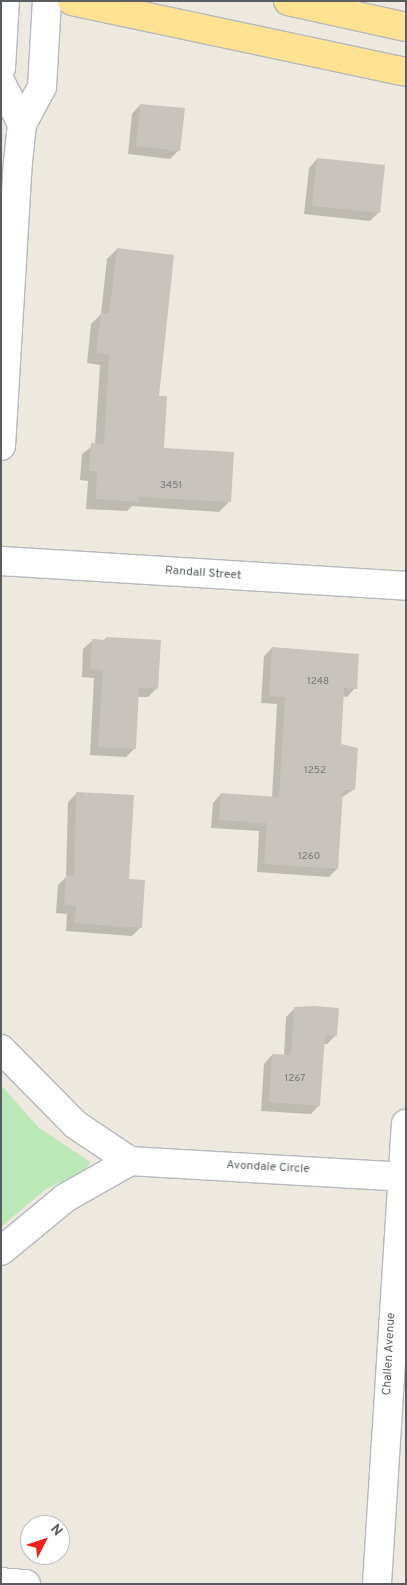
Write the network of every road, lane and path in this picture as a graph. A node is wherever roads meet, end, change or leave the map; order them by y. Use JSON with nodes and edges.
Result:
{"nodes":[{"id":1,"x":5,"y":1,"type":"edge"},
{"id":2,"x":48,"y":1,"type":"edge"},
{"id":3,"x":72,"y":1,"type":"edge"},
{"id":4,"x":288,"y":1,"type":"edge"},
{"id":5,"x":406,"y":27,"type":"edge"},
{"id":6,"x":1,"y":68,"type":"edge"},
{"id":7,"x":406,"y":72,"type":"edge"},
{"id":8,"x":1,"y":83,"type":"edge"},
{"id":9,"x":22,"y":124,"type":"junction"},
{"id":10,"x":10,"y":161,"type":"edge"},
{"id":11,"x":1,"y":446,"type":"edge"},
{"id":12,"x":1,"y":561,"type":"edge"},
{"id":13,"x":406,"y":586,"type":"edge"},
{"id":14,"x":1,"y":1048,"type":"edge"},
{"id":15,"x":406,"y":1124,"type":"edge"},
{"id":16,"x":130,"y":1161,"type":"junction"},
{"id":17,"x":403,"y":1177,"type":"edge"},
{"id":18,"x":1,"y":1251,"type":"edge"},
{"id":19,"x":1,"y":1582,"type":"edge"},
{"id":20,"x":26,"y":1584,"type":"edge"},
{"id":21,"x":377,"y":1584,"type":"edge"}],
"edges":[{"from":1,"to":6,"type":"street"},
{"from":2,"to":9,"type":"street"},
{"from":3,"to":7,"type":"highway"},
{"from":4,"to":5,"type":"highway"},
{"from":8,"to":9,"type":"street"},
{"from":9,"to":10,"type":"street"},
{"from":10,"to":11,"type":"street"},
{"from":12,"to":13,"type":"street","name":"Randall Street"},
{"from":14,"to":16,"type":"street"},
{"from":15,"to":17,"type":"street","name":"Challen Avenue"},
{"from":16,"to":17,"type":"street","name":"Avondale Circle"},
{"from":16,"to":18,"type":"street"},
{"from":17,"to":21,"type":"street","name":"Challen Avenue"},
{"from":19,"to":20,"type":"street"}]}
